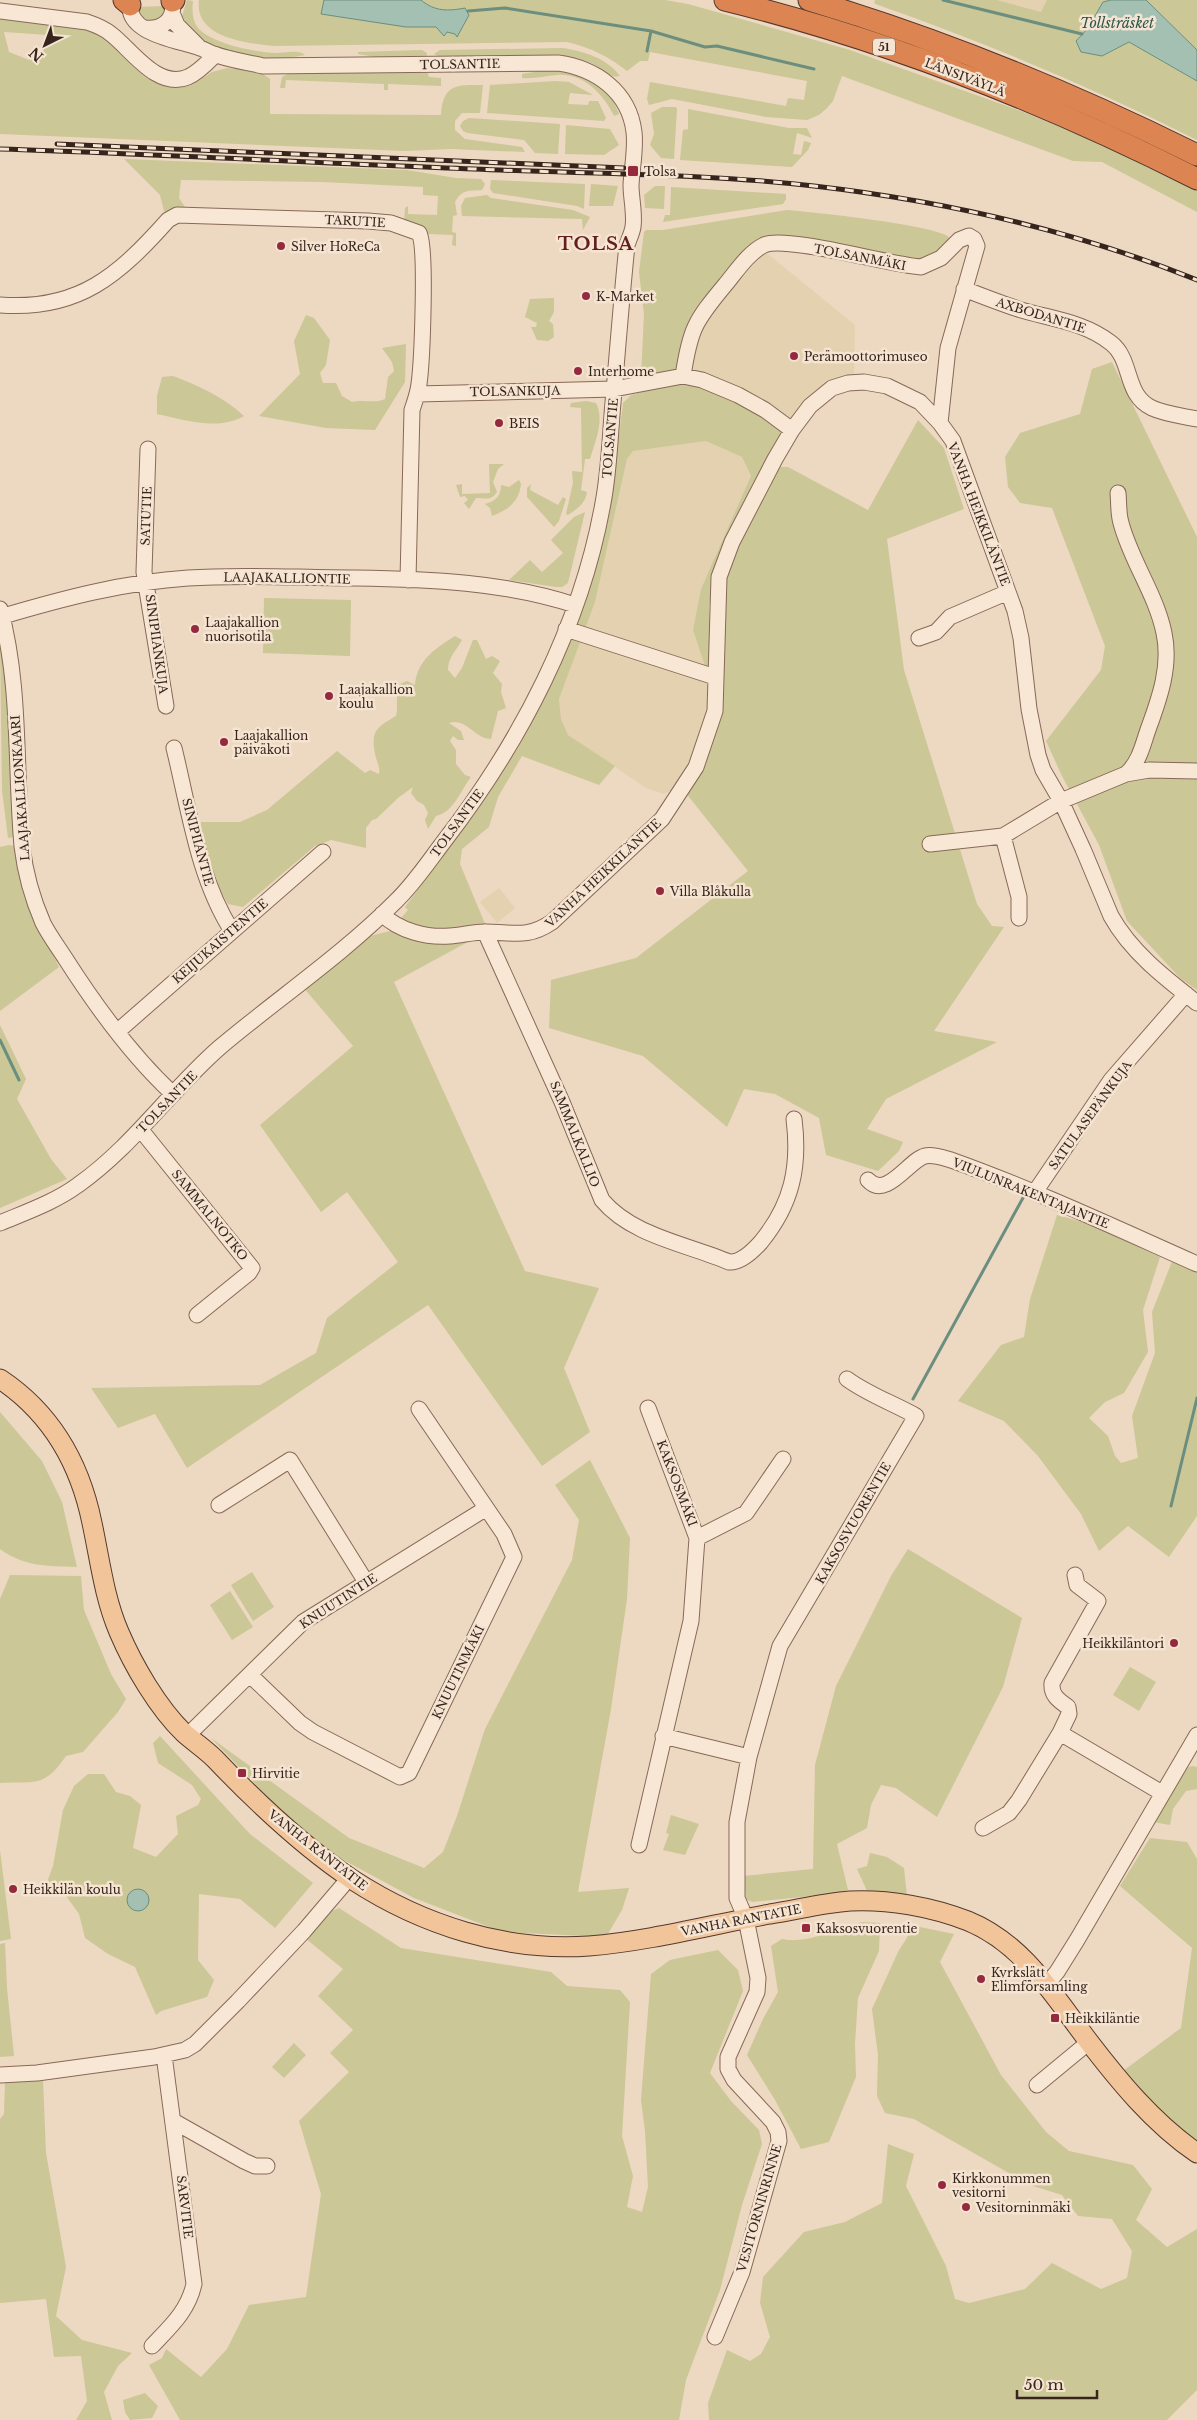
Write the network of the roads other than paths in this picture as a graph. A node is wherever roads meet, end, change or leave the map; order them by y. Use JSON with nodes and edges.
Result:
{"nodes":[{"id":1,"x":725,"y":0,"type":"edge"},
{"id":2,"x":809,"y":0,"type":"edge"},
{"id":3,"x":128,"y":2,"type":"edge"},
{"id":4,"x":172,"y":4,"type":"edge"},
{"id":5,"x":0,"y":11,"type":"edge"},
{"id":6,"x":145,"y":28,"type":"junction"},
{"id":7,"x":199,"y":47,"type":"junction"},
{"id":8,"x":215,"y":55,"type":"junction"},
{"id":9,"x":1197,"y":155,"type":"edge"},
{"id":10,"x":1197,"y":179,"type":"edge"},
{"id":11,"x":964,"y":290,"type":"junction"},
{"id":12,"x":0,"y":305,"type":"edge"},
{"id":13,"x":683,"y":376,"type":"junction"},
{"id":14,"x":614,"y":389,"type":"junction"},
{"id":15,"x":417,"y":394,"type":"junction"},
{"id":16,"x":1197,"y":419,"type":"edge"},
{"id":17,"x":940,"y":423,"type":"junction"},
{"id":18,"x":792,"y":430,"type":"junction"},
{"id":19,"x":148,"y":449,"type":"dead end"},
{"id":20,"x":1118,"y":492,"type":"dead end"},
{"id":21,"x":408,"y":580,"type":"junction"},
{"id":22,"x":147,"y":583,"type":"junction"},
{"id":23,"x":1008,"y":592,"type":"junction"},
{"id":24,"x":575,"y":605,"type":"junction"},
{"id":25,"x":1,"y":614,"type":"edge"},
{"id":26,"x":566,"y":629,"type":"junction"},
{"id":27,"x":919,"y":638,"type":"dead end"},
{"id":28,"x":715,"y":677,"type":"junction"},
{"id":29,"x":166,"y":706,"type":"dead end"},
{"id":30,"x":174,"y":748,"type":"dead end"},
{"id":31,"x":1197,"y":771,"type":"edge"},
{"id":32,"x":1126,"y":774,"type":"junction"},
{"id":33,"x":1061,"y":801,"type":"junction"},
{"id":34,"x":1003,"y":836,"type":"junction"},
{"id":35,"x":930,"y":844,"type":"dead end"},
{"id":36,"x":323,"y":852,"type":"dead end"},
{"id":37,"x":382,"y":914,"type":"junction"},
{"id":38,"x":1019,"y":918,"type":"dead end"},
{"id":39,"x":232,"y":931,"type":"junction"},
{"id":40,"x":485,"y":932,"type":"junction"},
{"id":41,"x":1191,"y":998,"type":"edge"},
{"id":42,"x":118,"y":1030,"type":"junction"},
{"id":43,"x":174,"y":1094,"type":"junction"},
{"id":44,"x":794,"y":1119,"type":"dead end"},
{"id":45,"x":141,"y":1130,"type":"junction"},
{"id":46,"x":868,"y":1180,"type":"dead end"},
{"id":47,"x":1035,"y":1192,"type":"junction"},
{"id":48,"x":0,"y":1223,"type":"edge"},
{"id":49,"x":1197,"y":1264,"type":"edge"},
{"id":50,"x":196,"y":1315,"type":"dead end"},
{"id":51,"x":0,"y":1379,"type":"edge"},
{"id":52,"x":847,"y":1379,"type":"dead end"},
{"id":53,"x":648,"y":1408,"type":"dead end"},
{"id":54,"x":419,"y":1409,"type":"dead end"},
{"id":55,"x":783,"y":1459,"type":"dead end"},
{"id":56,"x":219,"y":1505,"type":"dead end"},
{"id":57,"x":485,"y":1509,"type":"junction"},
{"id":58,"x":697,"y":1538,"type":"junction"},
{"id":59,"x":1075,"y":1575,"type":"dead end"},
{"id":60,"x":366,"y":1582,"type":"junction"},
{"id":61,"x":250,"y":1675,"type":"junction"},
{"id":62,"x":1060,"y":1733,"type":"junction"},
{"id":63,"x":1197,"y":1735,"type":"edge"},
{"id":64,"x":187,"y":1736,"type":"junction"},
{"id":65,"x":663,"y":1736,"type":"junction"},
{"id":66,"x":749,"y":1757,"type":"junction"},
{"id":67,"x":1190,"y":1761,"type":"edge"},
{"id":68,"x":1162,"y":1794,"type":"junction"},
{"id":69,"x":983,"y":1828,"type":"dead end"},
{"id":70,"x":639,"y":1845,"type":"dead end"},
{"id":71,"x":350,"y":1877,"type":"junction"},
{"id":72,"x":746,"y":1919,"type":"junction"},
{"id":73,"x":1047,"y":1984,"type":"junction"},
{"id":74,"x":1089,"y":2042,"type":"junction"},
{"id":75,"x":164,"y":2055,"type":"junction"},
{"id":76,"x":0,"y":2075,"type":"edge"},
{"id":77,"x":1037,"y":2085,"type":"dead end"},
{"id":78,"x":175,"y":2122,"type":"junction"},
{"id":79,"x":1197,"y":2152,"type":"edge"},
{"id":80,"x":267,"y":2166,"type":"dead end"},
{"id":81,"x":715,"y":2337,"type":"dead end"},
{"id":82,"x":152,"y":2346,"type":"dead end"}],
"edges":[{"from":1,"to":10,"type":"highway","name":"LÄNSIVÄYLÄ","number":"51"},
{"from":2,"to":9,"type":"highway","name":"LÄNSIVÄYLÄ","number":"51"},
{"from":3,"to":6,"type":"street"},
{"from":4,"to":6,"type":"street"},
{"from":4,"to":7,"type":"street","name":"TOLSANTIE"},
{"from":5,"to":8,"type":"street"},
{"from":6,"to":7,"type":"street","name":"TOLSANTIE"},
{"from":7,"to":8,"type":"street","name":"TOLSANTIE"},
{"from":8,"to":14,"type":"street","name":"TOLSANTIE"},
{"from":11,"to":13,"type":"street","name":"TOLSANMÄKI"},
{"from":11,"to":16,"type":"street","name":"AXBODANTIE"},
{"from":11,"to":17,"type":"street","name":"TOLSANMÄKI"},
{"from":12,"to":15,"type":"street","name":"TARUTIE"},
{"from":13,"to":14,"type":"street","name":"TOLSANKUJA"},
{"from":13,"to":18,"type":"street"},
{"from":14,"to":15,"type":"street","name":"TOLSANKUJA"},
{"from":14,"to":24,"type":"street","name":"TOLSANTIE"},
{"from":15,"to":21,"type":"street","name":"TARUTIE"},
{"from":17,"to":18,"type":"street","name":"VANHA HEIKKILÄNTIE"},
{"from":17,"to":23,"type":"street","name":"VANHA HEIKKILÄNTIE"},
{"from":18,"to":28,"type":"street","name":"VANHA HEIKKILÄNTIE"},
{"from":19,"to":22,"type":"street","name":"SATUTIE"},
{"from":20,"to":32,"type":"street"},
{"from":21,"to":22,"type":"street","name":"LAAJAKALLIONTIE"},
{"from":21,"to":24,"type":"street","name":"LAAJAKALLIONTIE"},
{"from":22,"to":25,"type":"street","name":"LAAJAKALLIONTIE"},
{"from":22,"to":29,"type":"street","name":"SINIPIIANKUJA"},
{"from":23,"to":27,"type":"street"},
{"from":23,"to":33,"type":"street","name":"VANHA HEIKKILÄNTIE"},
{"from":24,"to":26,"type":"street","name":"TOLSANTIE"},
{"from":25,"to":42,"type":"street","name":"LAAJAKALLIONKAARI"},
{"from":26,"to":28,"type":"street"},
{"from":26,"to":37,"type":"street","name":"TOLSANTIE"},
{"from":28,"to":40,"type":"street","name":"VANHA HEIKKILÄNTIE"},
{"from":30,"to":39,"type":"street","name":"SINIPIIANTIE"},
{"from":31,"to":32,"type":"street"},
{"from":32,"to":33,"type":"street"},
{"from":33,"to":34,"type":"street"},
{"from":33,"to":41,"type":"street","name":"VANHA HEIKKILÄNTIE"},
{"from":34,"to":35,"type":"street"},
{"from":34,"to":38,"type":"street"},
{"from":36,"to":39,"type":"street","name":"KEIJUKAISTENTIE"},
{"from":37,"to":40,"type":"street","name":"VANHA HEIKKILÄNTIE"},
{"from":37,"to":43,"type":"street","name":"TOLSANTIE"},
{"from":39,"to":42,"type":"street","name":"KEIJUKAISTENTIE"},
{"from":40,"to":44,"type":"street","name":"SAMMALKALLIO"},
{"from":41,"to":47,"type":"street","name":"SATULASEPÄNKUJA"},
{"from":42,"to":43,"type":"street","name":"LAAJAKALLIONKAARI"},
{"from":43,"to":45,"type":"street","name":"TOLSANTIE"},
{"from":45,"to":48,"type":"street","name":"TOLSANTIE"},
{"from":45,"to":50,"type":"street","name":"SAMMALNOTKO"},
{"from":46,"to":47,"type":"street","name":"VIULUNRAKENTAJANTIE"},
{"from":47,"to":49,"type":"street","name":"VIULUNRAKENTAJANTIE"},
{"from":51,"to":64,"type":"main road","name":"VANHA RANTATIE"},
{"from":52,"to":66,"type":"street","name":"KAKSOSVUORENTIE"},
{"from":53,"to":58,"type":"street","name":"KAKSOSMÄKI"},
{"from":54,"to":57,"type":"street","name":"KNUUTINMÄKI"},
{"from":55,"to":58,"type":"street"},
{"from":56,"to":60,"type":"street"},
{"from":57,"to":60,"type":"street","name":"KNUUTINTIE"},
{"from":57,"to":61,"type":"street","name":"KNUUTINMÄKI"},
{"from":58,"to":65,"type":"street","name":"KAKSOSMÄKI"},
{"from":59,"to":62,"type":"street"},
{"from":60,"to":61,"type":"street","name":"KNUUTINTIE"},
{"from":61,"to":64,"type":"street","name":"KNUUTINTIE"},
{"from":62,"to":68,"type":"street"},
{"from":62,"to":69,"type":"street"},
{"from":63,"to":67,"type":"street"},
{"from":64,"to":71,"type":"main road","name":"VANHA RANTATIE"},
{"from":65,"to":66,"type":"street"},
{"from":65,"to":70,"type":"street","name":"KAKSOSMÄKI"},
{"from":66,"to":72,"type":"street","name":"KAKSOSVUORENTIE"},
{"from":67,"to":68,"type":"street"},
{"from":68,"to":73,"type":"street"},
{"from":71,"to":72,"type":"main road","name":"VANHA RANTATIE"},
{"from":71,"to":75,"type":"street"},
{"from":72,"to":73,"type":"main road","name":"VANHA RANTATIE"},
{"from":72,"to":81,"type":"street","name":"VESITORNINRINNE"},
{"from":73,"to":74,"type":"main road","name":"VANHA RANTATIE"},
{"from":74,"to":77,"type":"street"},
{"from":74,"to":79,"type":"main road","name":"VANHA RANTATIE"},
{"from":75,"to":76,"type":"street"},
{"from":75,"to":78,"type":"street","name":"SARVITIE"},
{"from":78,"to":80,"type":"street"},
{"from":78,"to":82,"type":"street","name":"SARVITIE"}]}
